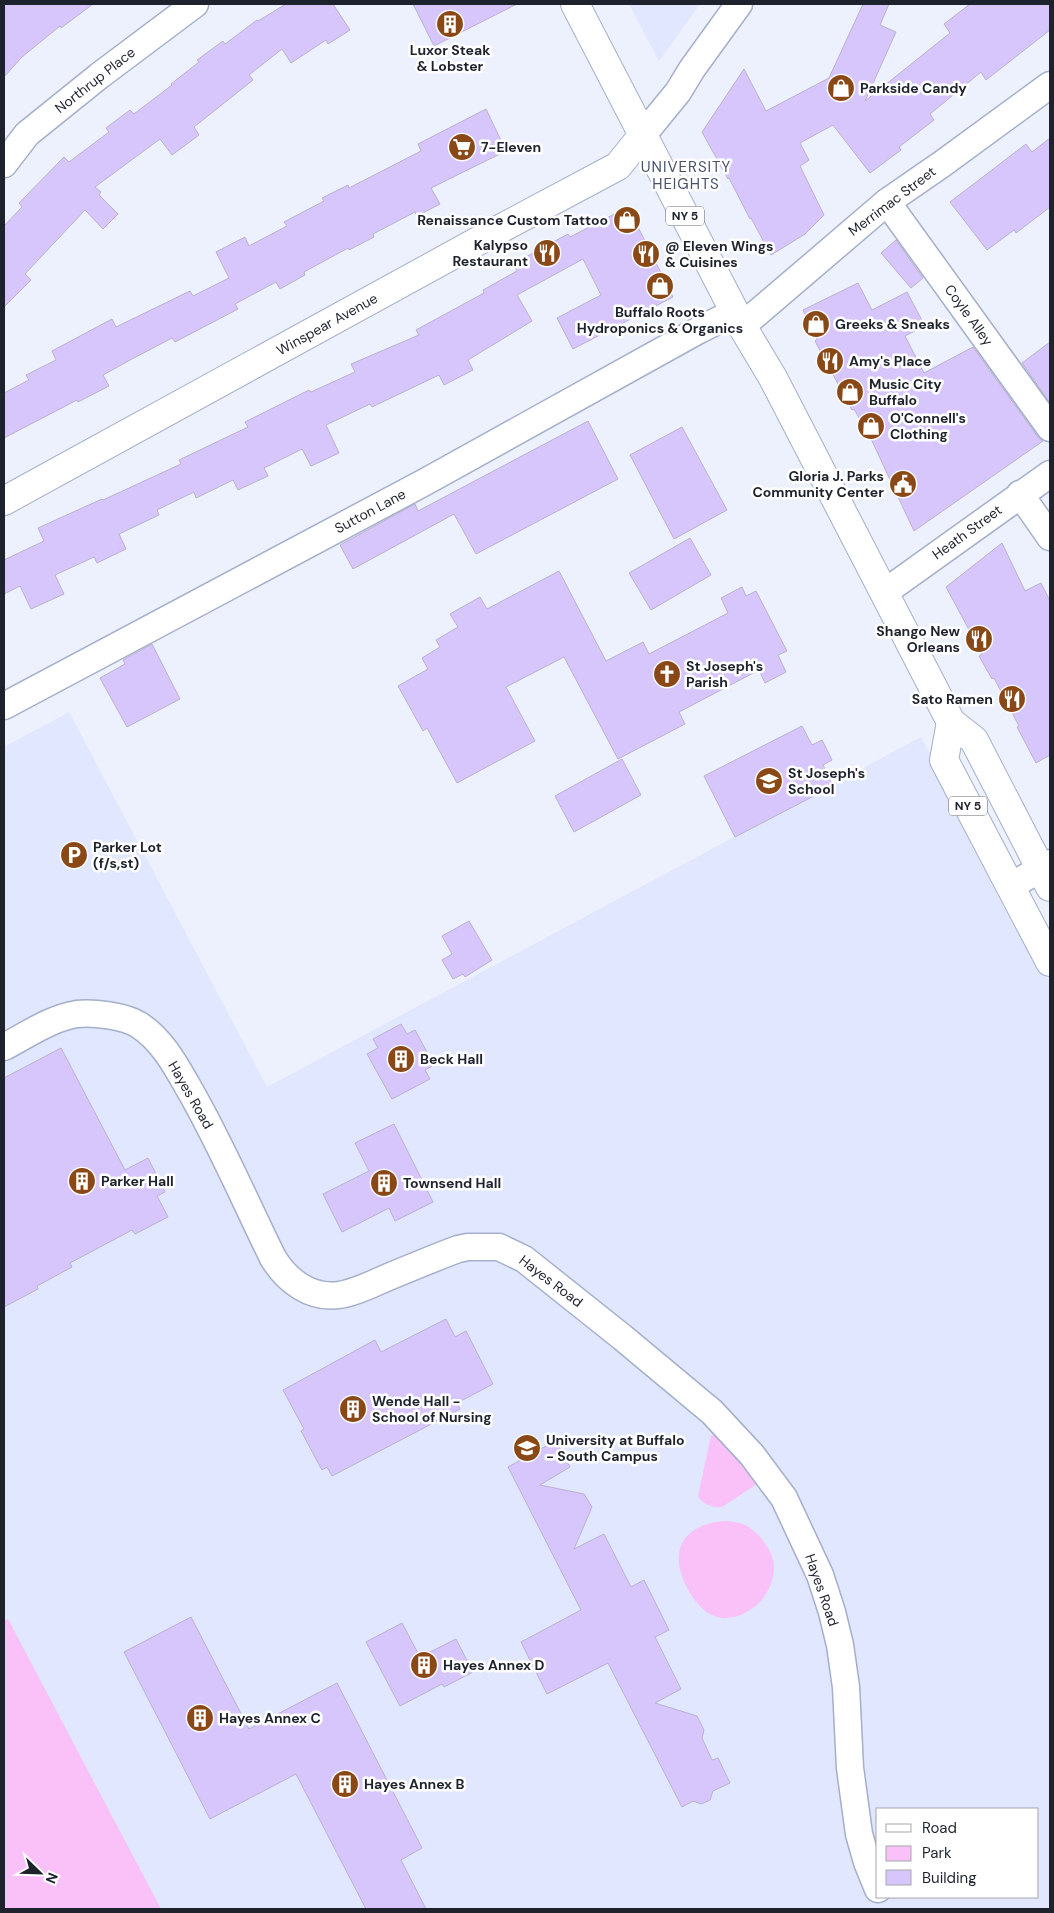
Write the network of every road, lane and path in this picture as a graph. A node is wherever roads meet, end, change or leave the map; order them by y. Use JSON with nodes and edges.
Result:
{"nodes":[{"id":1,"x":195,"y":4,"type":"edge"},
{"id":2,"x":574,"y":4,"type":"edge"},
{"id":3,"x":738,"y":4,"type":"edge"},
{"id":4,"x":1050,"y":85,"type":"edge"},
{"id":5,"x":642,"y":136,"type":"junction"},
{"id":6,"x":4,"y":164,"type":"edge"},
{"id":7,"x":887,"y":202,"type":"junction"},
{"id":8,"x":738,"y":319,"type":"junction"},
{"id":9,"x":1050,"y":428,"type":"edge"},
{"id":10,"x":1050,"y":474,"type":"edge"},
{"id":11,"x":1020,"y":494,"type":"junction"},
{"id":12,"x":4,"y":501,"type":"edge"},
{"id":13,"x":1050,"y":536,"type":"edge"},
{"id":14,"x":884,"y":592,"type":"junction"},
{"id":15,"x":4,"y":706,"type":"edge"},
{"id":16,"x":951,"y":722,"type":"junction"},
{"id":17,"x":1047,"y":873,"type":"edge"},
{"id":18,"x":1011,"y":886,"type":"junction"},
{"id":19,"x":1050,"y":962,"type":"edge"},
{"id":20,"x":4,"y":1046,"type":"edge"},
{"id":21,"x":876,"y":1884,"type":"edge"}],
"edges":[{"from":1,"to":6,"type":"street","name":"Northrup Place"},
{"from":2,"to":5,"type":"main road","number":"NY 5"},
{"from":3,"to":5,"type":"street"},
{"from":4,"to":7,"type":"street","name":"Merrimac Street"},
{"from":5,"to":8,"type":"main road","number":"NY 5"},
{"from":5,"to":12,"type":"main road","name":"Winspear Avenue"},
{"from":7,"to":8,"type":"street","name":"Merrimac Street"},
{"from":7,"to":9,"type":"street","name":"Coyle Alley"},
{"from":8,"to":14,"type":"main road","number":"NY 5"},
{"from":8,"to":15,"type":"street","name":"Sutton Lane"},
{"from":10,"to":11,"type":"street","name":"Heath Street"},
{"from":11,"to":13,"type":"street"},
{"from":11,"to":14,"type":"street","name":"Heath Street"},
{"from":14,"to":16,"type":"main road","number":"NY 5"},
{"from":16,"to":17,"type":"main road","number":"NY 5"},
{"from":16,"to":18,"type":"main road","number":"NY 5"},
{"from":17,"to":18,"type":"street"},
{"from":18,"to":19,"type":"main road","number":"NY 5"},
{"from":20,"to":21,"type":"street","name":"Hayes Road"}]}
